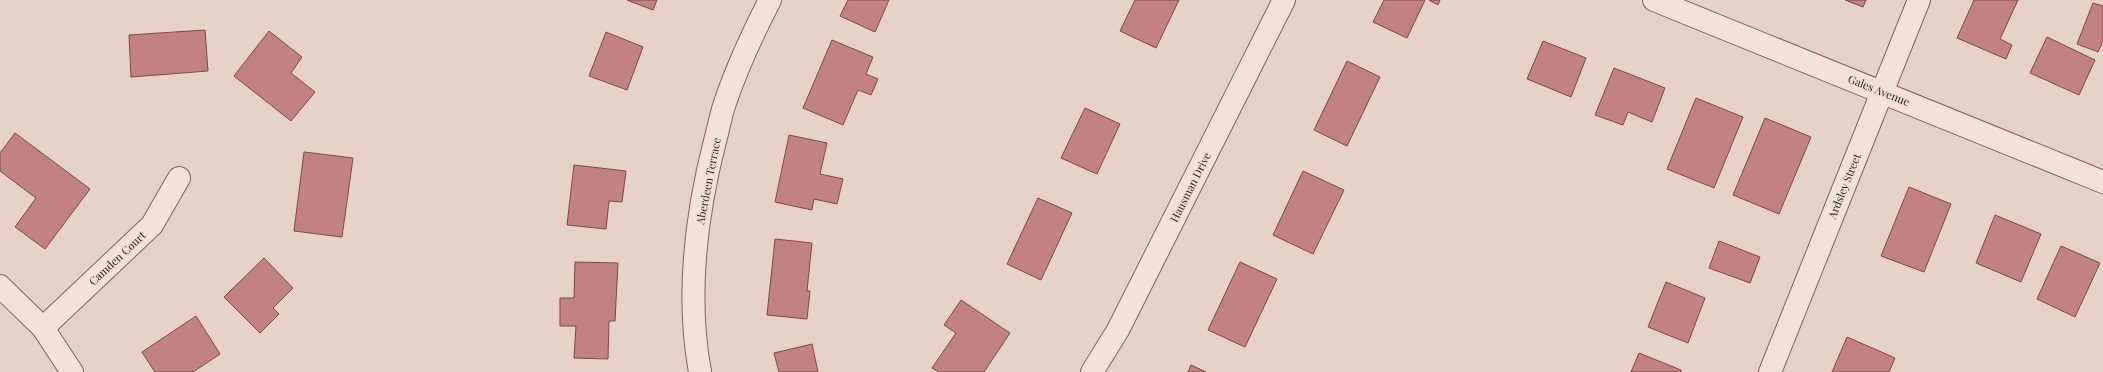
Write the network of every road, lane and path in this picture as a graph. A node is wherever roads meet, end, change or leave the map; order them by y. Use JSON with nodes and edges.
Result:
{"nodes":[{"id":1,"x":770,"y":0,"type":"edge"},
{"id":2,"x":1284,"y":0,"type":"edge"},
{"id":3,"x":1654,"y":0,"type":"edge"},
{"id":4,"x":1919,"y":0,"type":"edge"},
{"id":5,"x":1882,"y":91,"type":"junction"},
{"id":6,"x":179,"y":178,"type":"dead end"},
{"id":7,"x":2103,"y":182,"type":"edge"},
{"id":8,"x":0,"y":286,"type":"edge"},
{"id":9,"x":43,"y":328,"type":"junction"},
{"id":10,"x":72,"y":372,"type":"edge"},
{"id":11,"x":700,"y":372,"type":"edge"},
{"id":12,"x":1092,"y":372,"type":"edge"},
{"id":13,"x":1770,"y":372,"type":"edge"}],
"edges":[{"from":1,"to":11,"type":"street","name":"Aberdeen Terrace"},
{"from":2,"to":12,"type":"street","name":"Hausman Drive"},
{"from":3,"to":5,"type":"street","name":"Gales Avenue"},
{"from":4,"to":5,"type":"street","name":"Ardsley Street"},
{"from":5,"to":7,"type":"street","name":"Gales Avenue"},
{"from":5,"to":13,"type":"street","name":"Ardsley Street"},
{"from":6,"to":9,"type":"street","name":"Camden Court"},
{"from":8,"to":9,"type":"street"},
{"from":9,"to":10,"type":"street"}]}
